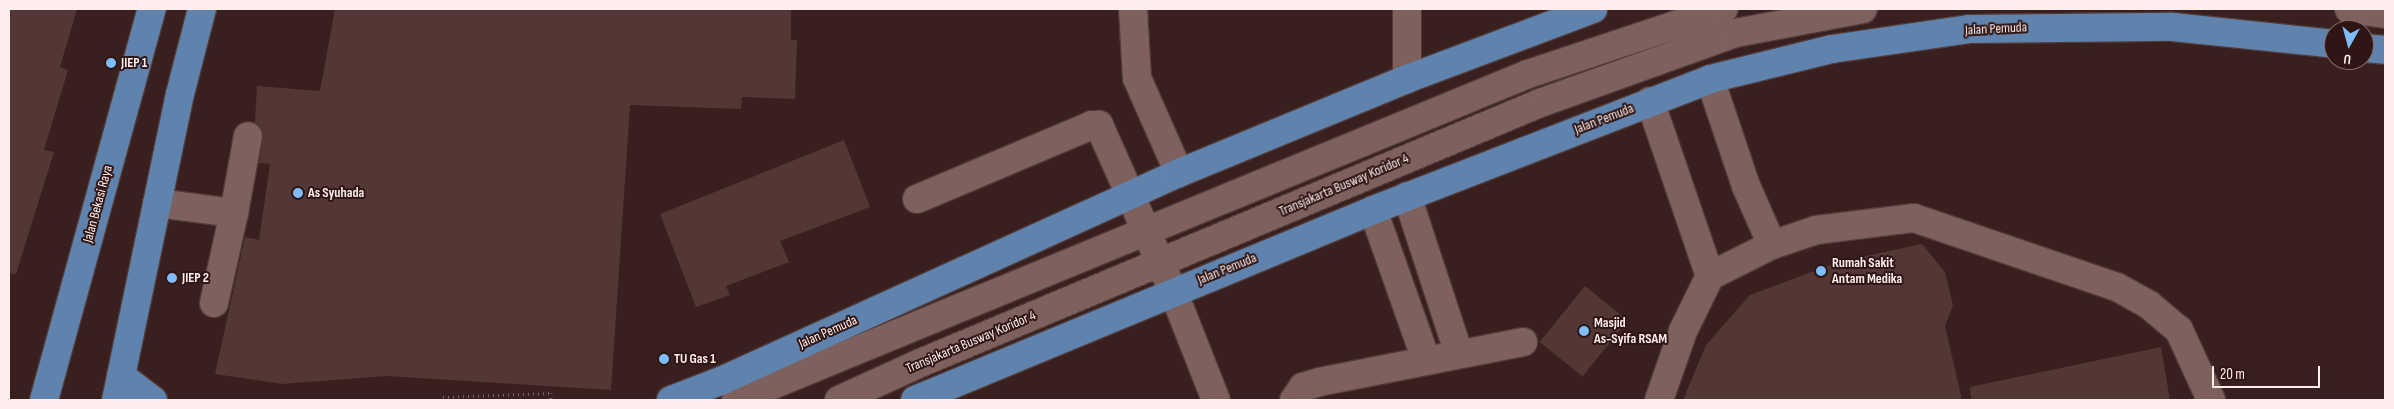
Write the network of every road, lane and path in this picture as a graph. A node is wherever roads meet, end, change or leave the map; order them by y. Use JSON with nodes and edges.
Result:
{"nodes":[{"id":1,"x":152,"y":9,"type":"edge"},
{"id":2,"x":202,"y":9,"type":"edge"},
{"id":3,"x":1133,"y":9,"type":"edge"},
{"id":4,"x":1407,"y":9,"type":"edge"},
{"id":5,"x":1593,"y":9,"type":"edge"},
{"id":6,"x":1723,"y":9,"type":"edge"},
{"id":7,"x":1862,"y":9,"type":"edge"},
{"id":8,"x":2349,"y":9,"type":"edge"},
{"id":9,"x":2385,"y":14,"type":"edge"},
{"id":10,"x":2324,"y":43,"type":"edge"},
{"id":11,"x":1407,"y":79,"type":"junction"},
{"id":12,"x":1710,"y":79,"type":"junction"},
{"id":13,"x":1650,"y":101,"type":"junction"},
{"id":14,"x":248,"y":136,"type":"dead end"},
{"id":15,"x":1179,"y":173,"type":"junction"},
{"id":16,"x":1130,"y":196,"type":"junction"},
{"id":17,"x":1407,"y":196,"type":"junction"},
{"id":18,"x":916,"y":199,"type":"dead end"},
{"id":19,"x":157,"y":203,"type":"junction"},
{"id":20,"x":1373,"y":210,"type":"junction"},
{"id":21,"x":234,"y":213,"type":"junction"},
{"id":22,"x":1147,"y":232,"type":"junction"},
{"id":23,"x":1772,"y":245,"type":"junction"},
{"id":24,"x":1160,"y":262,"type":"junction"},
{"id":25,"x":1710,"y":276,"type":"junction"},
{"id":26,"x":1173,"y":291,"type":"junction"},
{"id":27,"x":214,"y":303,"type":"dead end"},
{"id":28,"x":1523,"y":342,"type":"dead end"},
{"id":29,"x":1459,"y":354,"type":"junction"},
{"id":30,"x":1426,"y":360,"type":"junction"},
{"id":31,"x":118,"y":388,"type":"edge"},
{"id":32,"x":443,"y":399,"type":"edge"},
{"id":33,"x":44,"y":400,"type":"edge"},
{"id":34,"x":153,"y":400,"type":"edge"},
{"id":35,"x":551,"y":400,"type":"edge"},
{"id":36,"x":671,"y":400,"type":"edge"},
{"id":37,"x":736,"y":400,"type":"edge"},
{"id":38,"x":839,"y":400,"type":"edge"},
{"id":39,"x":915,"y":400,"type":"edge"},
{"id":40,"x":1216,"y":400,"type":"edge"},
{"id":41,"x":1294,"y":400,"type":"edge"},
{"id":42,"x":1659,"y":400,"type":"edge"},
{"id":43,"x":2211,"y":400,"type":"edge"}],
"edges":[{"from":1,"to":33,"type":"main road","name":"Jalan Bekasi Raya"},
{"from":2,"to":19,"type":"main road"},
{"from":3,"to":15,"type":"street"},
{"from":4,"to":11,"type":"street"},
{"from":5,"to":11,"type":"main road","name":"Jalan Pemuda"},
{"from":6,"to":22,"type":"street"},
{"from":7,"to":24,"type":"street","name":"Transjakarta Busway Koridor 4"},
{"from":8,"to":9,"type":"street"},
{"from":10,"to":12,"type":"main road","name":"Jalan Pemuda"},
{"from":11,"to":15,"type":"main road","name":"Jalan Pemuda"},
{"from":12,"to":13,"type":"main road","name":"Jalan Pemuda"},
{"from":12,"to":23,"type":"street"},
{"from":13,"to":17,"type":"main road","name":"Jalan Pemuda"},
{"from":13,"to":25,"type":"street"},
{"from":14,"to":21,"type":"street"},
{"from":15,"to":16,"type":"main road","name":"Jalan Pemuda"},
{"from":16,"to":18,"type":"street"},
{"from":16,"to":22,"type":"street"},
{"from":16,"to":36,"type":"main road","name":"Jalan Pemuda"},
{"from":17,"to":20,"type":"main road","name":"Jalan Pemuda"},
{"from":17,"to":29,"type":"street"},
{"from":19,"to":21,"type":"street"},
{"from":19,"to":31,"type":"main road"},
{"from":20,"to":26,"type":"main road","name":"Jalan Pemuda"},
{"from":20,"to":30,"type":"street"},
{"from":21,"to":27,"type":"street"},
{"from":22,"to":24,"type":"street"},
{"from":22,"to":37,"type":"street"},
{"from":23,"to":25,"type":"street"},
{"from":23,"to":43,"type":"street"},
{"from":24,"to":26,"type":"street"},
{"from":24,"to":38,"type":"street","name":"Transjakarta Busway Koridor 4"},
{"from":25,"to":42,"type":"street"},
{"from":26,"to":39,"type":"main road","name":"Jalan Pemuda"},
{"from":26,"to":40,"type":"street"},
{"from":28,"to":29,"type":"street"},
{"from":29,"to":30,"type":"street"},
{"from":30,"to":41,"type":"street"},
{"from":31,"to":34,"type":"main road"},
{"from":32,"to":35,"type":"path"}]}
